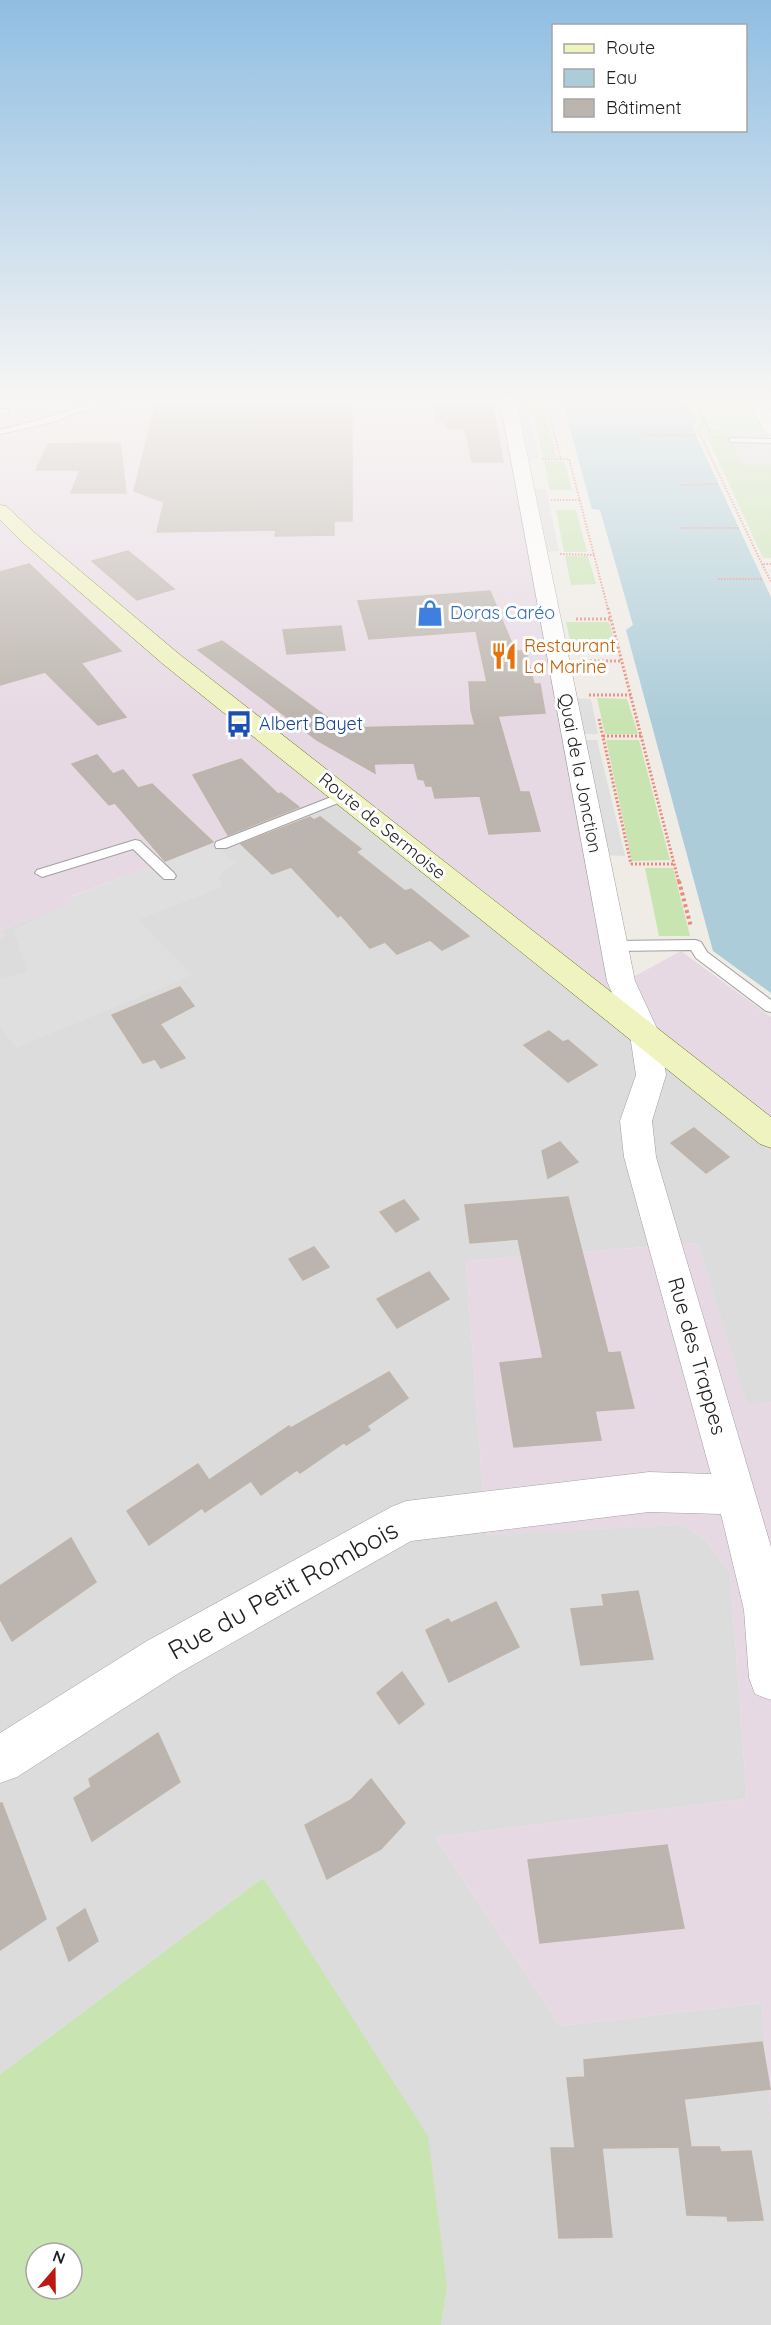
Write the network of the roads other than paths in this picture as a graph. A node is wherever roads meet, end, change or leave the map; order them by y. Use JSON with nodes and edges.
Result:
{"nodes":[{"id":1,"x":529,"y":508,"type":"edge"},
{"id":2,"x":1,"y":512,"type":"edge"},
{"id":3,"x":344,"y":796,"type":"junction"},
{"id":4,"x":221,"y":845,"type":"dead end"},
{"id":5,"x":42,"y":873,"type":"dead end"},
{"id":6,"x":169,"y":876,"type":"dead end"},
{"id":7,"x":614,"y":946,"type":"junction"},
{"id":8,"x":771,"y":1007,"type":"edge"},
{"id":9,"x":645,"y":1035,"type":"junction"},
{"id":10,"x":771,"y":1135,"type":"edge"},
{"id":11,"x":737,"y":1495,"type":"junction"},
{"id":12,"x":771,"y":1678,"type":"edge"},
{"id":13,"x":0,"y":1760,"type":"edge"}],
"edges":[{"from":1,"to":7,"type":"street","name":"Quai de la Jonction"},
{"from":2,"to":3,"type":"main road","name":"Route de Sermoise"},
{"from":3,"to":4,"type":"lane"},
{"from":3,"to":9,"type":"main road","name":"Route de Sermoise"},
{"from":5,"to":6,"type":"lane"},
{"from":7,"to":8,"type":"lane"},
{"from":7,"to":9,"type":"street","name":"Quai de la Jonction"},
{"from":9,"to":10,"type":"main road","name":"Route de Sermoise"},
{"from":9,"to":11,"type":"street","name":"Rue des Trappes"},
{"from":11,"to":12,"type":"street","name":"Rue des Trappes"},
{"from":11,"to":13,"type":"street","name":"Rue du Petit Rombois"}]}
